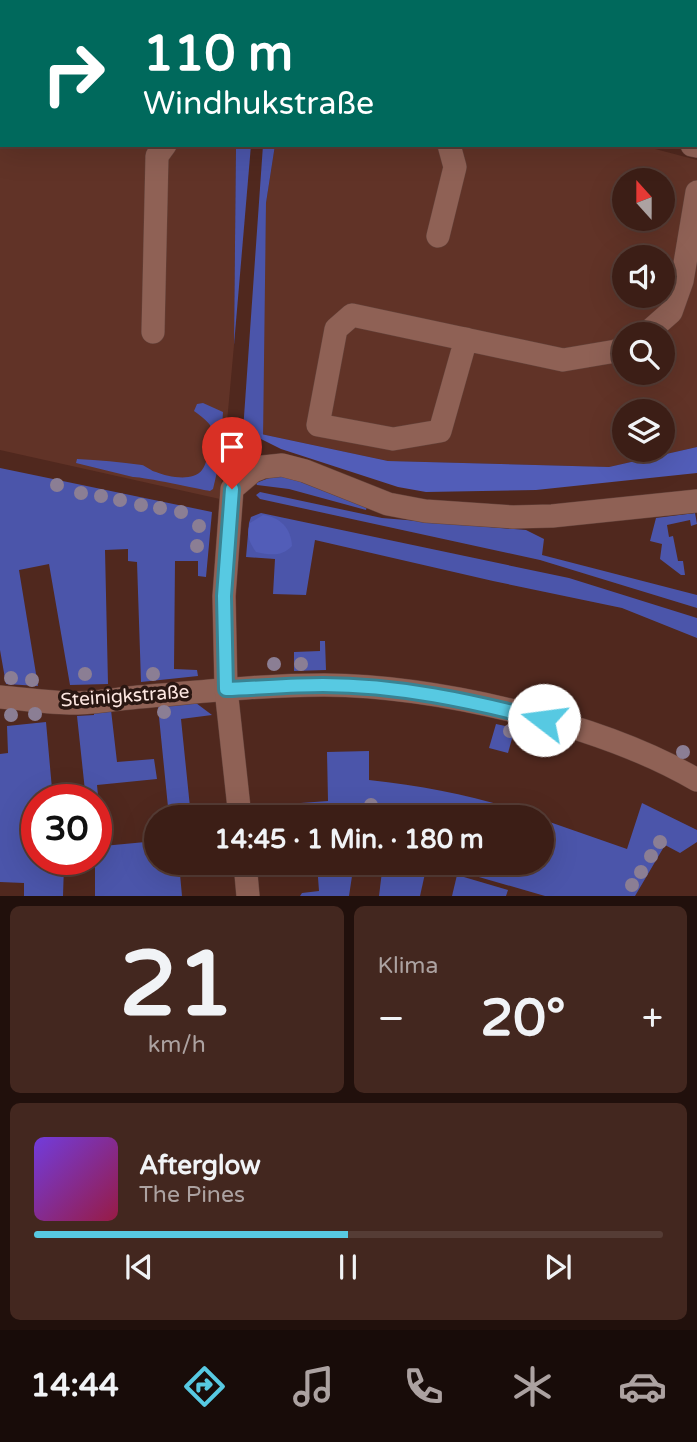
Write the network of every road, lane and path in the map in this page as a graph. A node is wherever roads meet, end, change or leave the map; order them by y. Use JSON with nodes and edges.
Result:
{"nodes":[{"id":1,"x":164,"y":147,"type":"edge"},
{"id":2,"x":450,"y":147,"type":"edge"},
{"id":3,"x":697,"y":192,"type":"edge"},
{"id":4,"x":439,"y":236,"type":"dead end"},
{"id":5,"x":660,"y":322,"type":"edge"},
{"id":6,"x":153,"y":332,"type":"dead end"},
{"id":7,"x":466,"y":339,"type":"junction"},
{"id":8,"x":612,"y":352,"type":"edge"},
{"id":9,"x":697,"y":501,"type":"edge"},
{"id":10,"x":226,"y":689,"type":"junction"},
{"id":11,"x":0,"y":697,"type":"edge"},
{"id":12,"x":697,"y":780,"type":"edge"},
{"id":13,"x":239,"y":805,"type":"edge"},
{"id":14,"x":246,"y":875,"type":"edge"},
{"id":15,"x":248,"y":896,"type":"edge"}],
"edges":[{"from":1,"to":6,"type":"street"},
{"from":2,"to":4,"type":"street"},
{"from":3,"to":5,"type":"street"},
{"from":7,"to":7,"type":"street"},
{"from":7,"to":8,"type":"street"},
{"from":9,"to":10,"type":"street"},
{"from":10,"to":11,"type":"street","name":"Steinigkstraße"},
{"from":10,"to":12,"type":"street","name":"Steinigkstraße"},
{"from":10,"to":13,"type":"street"},
{"from":14,"to":15,"type":"street"}]}
